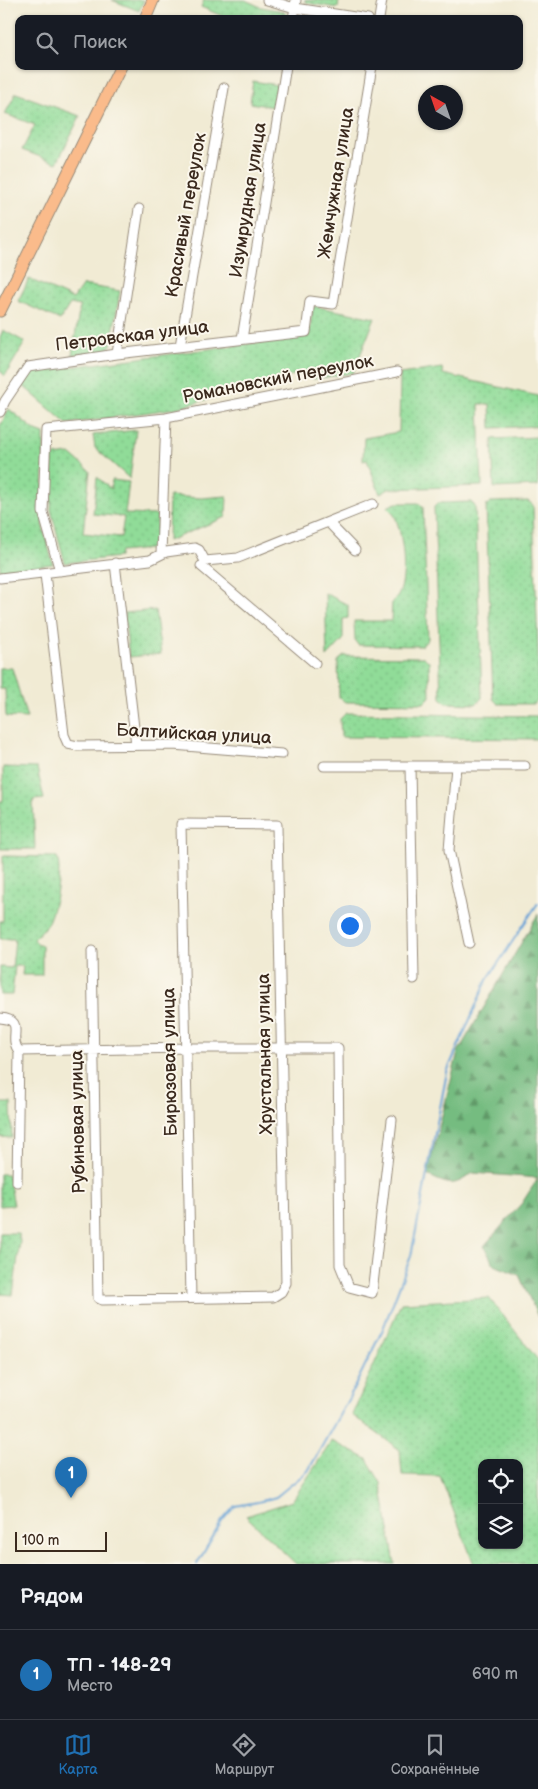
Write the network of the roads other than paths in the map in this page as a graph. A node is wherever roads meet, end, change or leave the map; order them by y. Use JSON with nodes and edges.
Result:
{"nodes":[{"id":1,"x":153,"y":0,"type":"edge"},
{"id":2,"x":267,"y":0,"type":"edge"},
{"id":3,"x":382,"y":0,"type":"edge"},
{"id":4,"x":296,"y":4,"type":"edge"},
{"id":5,"x":147,"y":15,"type":"edge"},
{"id":6,"x":349,"y":15,"type":"edge"},
{"id":7,"x":380,"y":15,"type":"edge"},
{"id":8,"x":119,"y":70,"type":"edge"},
{"id":9,"x":285,"y":70,"type":"edge"},
{"id":10,"x":371,"y":70,"type":"edge"},
{"id":11,"x":224,"y":88,"type":"dead end"},
{"id":12,"x":139,"y":210,"type":"dead end"},
{"id":13,"x":333,"y":304,"type":"joint"},
{"id":14,"x":0,"y":311,"type":"edge"},
{"id":15,"x":242,"y":339,"type":"junction"},
{"id":16,"x":180,"y":346,"type":"junction"},
{"id":17,"x":117,"y":354,"type":"junction"},
{"id":18,"x":397,"y":372,"type":"dead end"},
{"id":19,"x":0,"y":412,"type":"edge"},
{"id":20,"x":166,"y":418,"type":"junction"},
{"id":21,"x":373,"y":504,"type":"dead end"},
{"id":22,"x":328,"y":522,"type":"junction"},
{"id":23,"x":355,"y":550,"type":"dead end"},
{"id":24,"x":161,"y":554,"type":"junction"},
{"id":25,"x":115,"y":563,"type":"junction"},
{"id":26,"x":201,"y":566,"type":"dead end"},
{"id":27,"x":60,"y":571,"type":"junction"},
{"id":28,"x":46,"y":574,"type":"junction"},
{"id":29,"x":0,"y":578,"type":"edge"},
{"id":30,"x":316,"y":663,"type":"dead end"},
{"id":31,"x":136,"y":745,"type":"junction"},
{"id":32,"x":282,"y":754,"type":"dead end"},
{"id":33,"x":324,"y":766,"type":"dead end"},
{"id":34,"x":410,"y":766,"type":"junction"},
{"id":35,"x":456,"y":766,"type":"junction"},
{"id":36,"x":525,"y":766,"type":"dead end"},
{"id":37,"x":277,"y":825,"type":"joint"},
{"id":38,"x":469,"y":943,"type":"dead end"},
{"id":39,"x":92,"y":951,"type":"dead end"},
{"id":40,"x":414,"y":979,"type":"dead end"},
{"id":41,"x":0,"y":1018,"type":"edge"},
{"id":42,"x":186,"y":1048,"type":"junction"},
{"id":43,"x":281,"y":1048,"type":"junction"},
{"id":44,"x":93,"y":1049,"type":"junction"},
{"id":45,"x":19,"y":1051,"type":"junction"},
{"id":46,"x":392,"y":1120,"type":"dead end"},
{"id":47,"x":17,"y":1182,"type":"dead end"},
{"id":48,"x":190,"y":1298,"type":"junction"}],
"edges":[{"from":1,"to":5,"type":"main road"},
{"from":2,"to":4,"type":"street"},
{"from":3,"to":7,"type":"street"},
{"from":4,"to":6,"type":"street"},
{"from":8,"to":14,"type":"main road"},
{"from":9,"to":15,"type":"street","name":"Изумрудная улица"},
{"from":10,"to":13,"type":"street","name":"Жемчужная улица"},
{"from":11,"to":16,"type":"street","name":"Красивый переулок"},
{"from":12,"to":17,"type":"street"},
{"from":13,"to":15,"type":"street","name":"Петровская улица"},
{"from":15,"to":16,"type":"street","name":"Петровская улица"},
{"from":16,"to":17,"type":"street","name":"Петровская улица"},
{"from":17,"to":19,"type":"street","name":"Петровская улица"},
{"from":18,"to":20,"type":"street","name":"Романовский переулок"},
{"from":20,"to":24,"type":"street"},
{"from":20,"to":27,"type":"street"},
{"from":21,"to":22,"type":"street"},
{"from":22,"to":23,"type":"street"},
{"from":22,"to":24,"type":"street"},
{"from":24,"to":25,"type":"street"},
{"from":25,"to":27,"type":"street"},
{"from":25,"to":31,"type":"street"},
{"from":26,"to":30,"type":"street"},
{"from":27,"to":28,"type":"street"},
{"from":28,"to":29,"type":"street"},
{"from":28,"to":31,"type":"street","name":"Балтийская улица"},
{"from":31,"to":32,"type":"street","name":"Балтийская улица"},
{"from":33,"to":34,"type":"street"},
{"from":34,"to":35,"type":"street"},
{"from":34,"to":40,"type":"street"},
{"from":35,"to":36,"type":"street"},
{"from":35,"to":38,"type":"street"},
{"from":37,"to":42,"type":"street","name":"Бирюзовая улица"},
{"from":37,"to":43,"type":"street","name":"Хрустальная улица"},
{"from":39,"to":44,"type":"street","name":"Рубиновая улица"},
{"from":41,"to":45,"type":"street"},
{"from":42,"to":43,"type":"street"},
{"from":42,"to":44,"type":"street"},
{"from":42,"to":48,"type":"street","name":"Бирюзовая улица"},
{"from":43,"to":46,"type":"street"},
{"from":43,"to":48,"type":"street","name":"Хрустальная улица"},
{"from":44,"to":45,"type":"street"},
{"from":44,"to":48,"type":"street","name":"Рубиновая улица"},
{"from":45,"to":47,"type":"street"}]}
